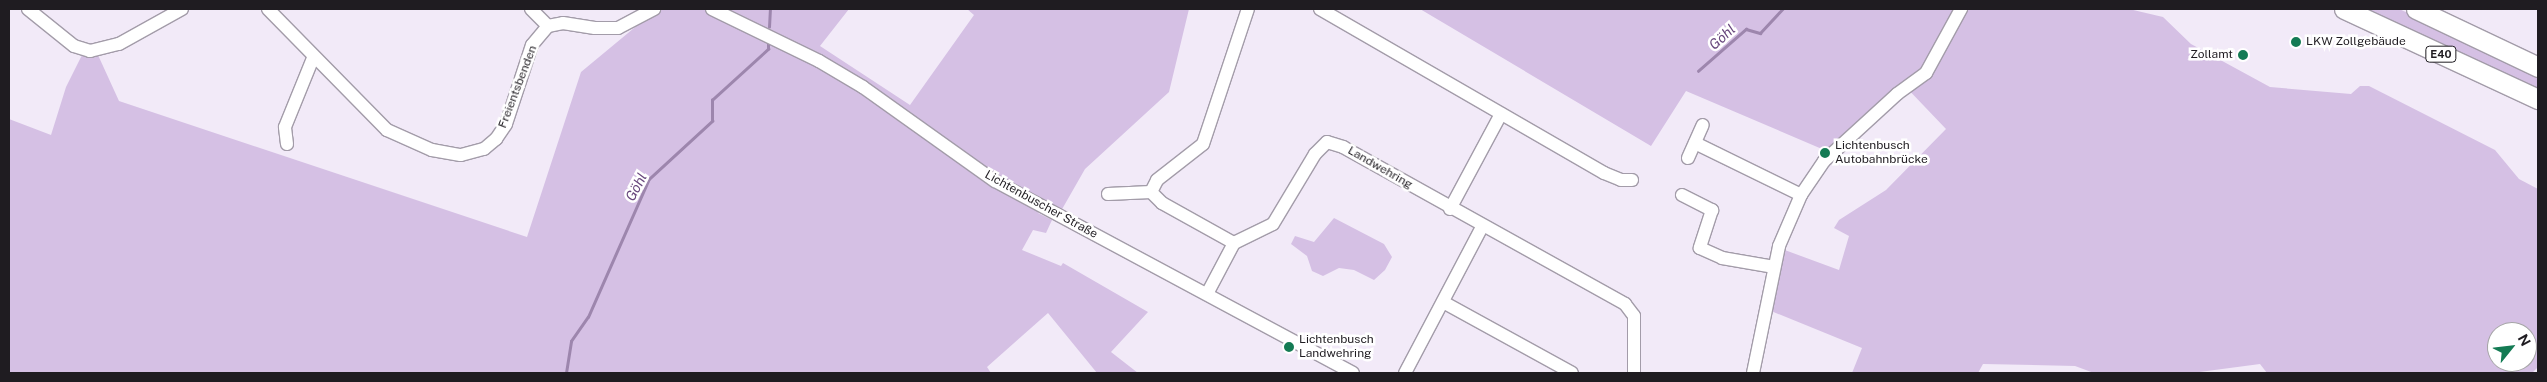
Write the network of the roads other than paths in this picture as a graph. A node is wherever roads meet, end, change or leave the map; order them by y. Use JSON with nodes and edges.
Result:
{"nodes":[{"id":1,"x":28,"y":9,"type":"edge"},
{"id":2,"x":182,"y":9,"type":"edge"},
{"id":3,"x":268,"y":9,"type":"edge"},
{"id":4,"x":531,"y":9,"type":"edge"},
{"id":5,"x":654,"y":9,"type":"edge"},
{"id":6,"x":712,"y":9,"type":"edge"},
{"id":7,"x":1248,"y":9,"type":"edge"},
{"id":8,"x":1320,"y":9,"type":"edge"},
{"id":9,"x":1961,"y":9,"type":"edge"},
{"id":10,"x":2344,"y":9,"type":"edge"},
{"id":11,"x":2416,"y":9,"type":"edge"},
{"id":12,"x":548,"y":26,"type":"junction"},
{"id":13,"x":313,"y":58,"type":"junction"},
{"id":14,"x":2538,"y":66,"type":"edge"},
{"id":15,"x":2538,"y":99,"type":"edge"},
{"id":16,"x":1501,"y":114,"type":"junction"},
{"id":17,"x":1703,"y":125,"type":"dead end"},
{"id":18,"x":1695,"y":143,"type":"junction"},
{"id":19,"x":287,"y":144,"type":"dead end"},
{"id":20,"x":1688,"y":158,"type":"dead end"},
{"id":21,"x":1632,"y":180,"type":"dead end"},
{"id":22,"x":1151,"y":192,"type":"junction"},
{"id":23,"x":1108,"y":194,"type":"dead end"},
{"id":24,"x":1682,"y":195,"type":"dead end"},
{"id":25,"x":1800,"y":195,"type":"junction"},
{"id":26,"x":1450,"y":209,"type":"junction"},
{"id":27,"x":1482,"y":228,"type":"junction"},
{"id":28,"x":1234,"y":243,"type":"junction"},
{"id":29,"x":1774,"y":268,"type":"junction"},
{"id":30,"x":1206,"y":294,"type":"junction"},
{"id":31,"x":1443,"y":302,"type":"junction"},
{"id":32,"x":1353,"y":373,"type":"edge"},
{"id":33,"x":1405,"y":373,"type":"edge"},
{"id":34,"x":1572,"y":373,"type":"edge"},
{"id":35,"x":1634,"y":373,"type":"edge"},
{"id":36,"x":1753,"y":373,"type":"edge"}],
"edges":[{"from":1,"to":2,"type":"street"},
{"from":3,"to":13,"type":"street","name":"Freientsbenden"},
{"from":4,"to":12,"type":"street"},
{"from":5,"to":12,"type":"street"},
{"from":6,"to":30,"type":"street","name":"Lichtenbuscher Straße"},
{"from":7,"to":22,"type":"street"},
{"from":8,"to":16,"type":"street"},
{"from":9,"to":25,"type":"street"},
{"from":10,"to":15,"type":"highway","number":"E40"},
{"from":11,"to":14,"type":"highway","number":"E40"},
{"from":12,"to":13,"type":"street","name":"Freientsbenden"},
{"from":13,"to":19,"type":"street"},
{"from":16,"to":21,"type":"street"},
{"from":16,"to":26,"type":"street"},
{"from":17,"to":18,"type":"street"},
{"from":18,"to":20,"type":"street"},
{"from":18,"to":25,"type":"street"},
{"from":22,"to":23,"type":"street"},
{"from":22,"to":28,"type":"street"},
{"from":24,"to":29,"type":"street"},
{"from":25,"to":29,"type":"street"},
{"from":26,"to":27,"type":"street","name":"Landwehring"},
{"from":26,"to":28,"type":"street","name":"Landwehring"},
{"from":27,"to":31,"type":"street"},
{"from":27,"to":35,"type":"street","name":"Landwehring"},
{"from":28,"to":30,"type":"street"},
{"from":29,"to":36,"type":"street"},
{"from":30,"to":32,"type":"street","name":"Lichtenbuscher Straße"},
{"from":31,"to":33,"type":"street"},
{"from":31,"to":34,"type":"street"}]}
